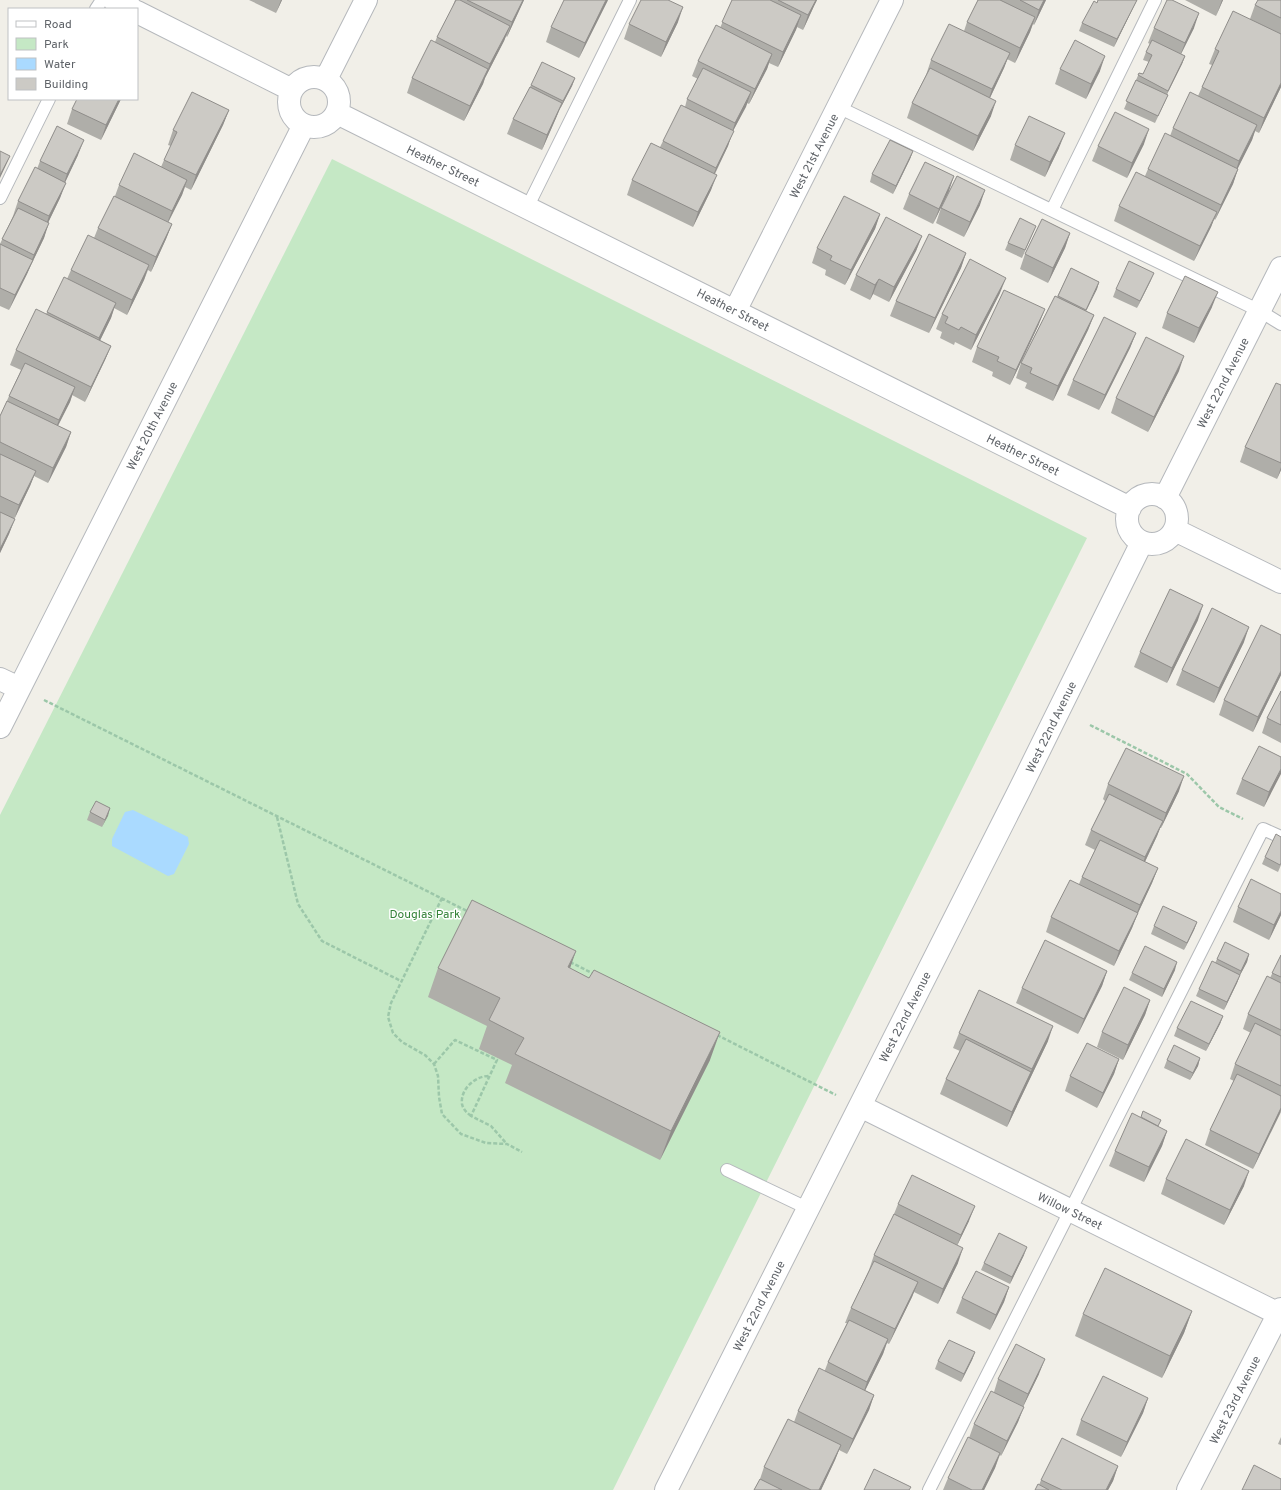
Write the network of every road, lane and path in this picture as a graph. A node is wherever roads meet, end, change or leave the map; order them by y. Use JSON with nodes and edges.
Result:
{"nodes":[{"id":1,"x":114,"y":0,"type":"edge"},
{"id":2,"x":366,"y":0,"type":"edge"},
{"id":3,"x":630,"y":0,"type":"edge"},
{"id":4,"x":892,"y":0,"type":"edge"},
{"id":5,"x":1155,"y":0,"type":"edge"},
{"id":6,"x":130,"y":8,"type":"edge"},
{"id":7,"x":138,"y":13,"type":"edge"},
{"id":8,"x":326,"y":80,"type":"junction"},
{"id":9,"x":292,"y":90,"type":"junction"},
{"id":10,"x":49,"y":100,"type":"edge"},
{"id":11,"x":838,"y":107,"type":"junction"},
{"id":12,"x":336,"y":113,"type":"junction"},
{"id":13,"x":304,"y":125,"type":"junction"},
{"id":14,"x":0,"y":198,"type":"edge"},
{"id":15,"x":526,"y":208,"type":"junction"},
{"id":16,"x":1052,"y":210,"type":"junction"},
{"id":17,"x":1281,"y":268,"type":"edge"},
{"id":18,"x":735,"y":311,"type":"junction"},
{"id":19,"x":1260,"y":311,"type":"junction"},
{"id":20,"x":1281,"y":324,"type":"edge"},
{"id":21,"x":1165,"y":498,"type":"junction"},
{"id":22,"x":1130,"y":508,"type":"junction"},
{"id":23,"x":1175,"y":530,"type":"junction"},
{"id":24,"x":1142,"y":542,"type":"junction"},
{"id":25,"x":1281,"y":582,"type":"edge"},
{"id":26,"x":9,"y":684,"type":"edge"},
{"id":27,"x":1090,"y":725,"type":"dead end"},
{"id":28,"x":0,"y":727,"type":"edge"},
{"id":29,"x":276,"y":816,"type":"junction"},
{"id":30,"x":1263,"y":829,"type":"junction"},
{"id":31,"x":1281,"y":837,"type":"edge"},
{"id":32,"x":442,"y":898,"type":"junction"},
{"id":33,"x":470,"y":912,"type":"edge"},
{"id":34,"x":567,"y":961,"type":"edge"},
{"id":35,"x":588,"y":971,"type":"junction"},
{"id":36,"x":595,"y":975,"type":"edge"},
{"id":37,"x":585,"y":978,"type":"edge"},
{"id":38,"x":401,"y":981,"type":"junction"},
{"id":39,"x":715,"y":1034,"type":"edge"},
{"id":40,"x":434,"y":1064,"type":"junction"},
{"id":41,"x":490,"y":1076,"type":"junction"},
{"id":42,"x":860,"y":1106,"type":"junction"},
{"id":43,"x":471,"y":1116,"type":"junction"},
{"id":44,"x":507,"y":1144,"type":"junction"},
{"id":45,"x":522,"y":1152,"type":"dead end"},
{"id":46,"x":727,"y":1170,"type":"dead end"},
{"id":47,"x":807,"y":1208,"type":"junction"},
{"id":48,"x":1070,"y":1210,"type":"junction"},
{"id":49,"x":1280,"y":1313,"type":"edge"},
{"id":50,"x":666,"y":1490,"type":"edge"},
{"id":51,"x":929,"y":1490,"type":"edge"},
{"id":52,"x":1188,"y":1490,"type":"edge"}],
"edges":[{"from":1,"to":6,"type":"street"},
{"from":2,"to":8,"type":"street"},
{"from":3,"to":15,"type":"lane"},
{"from":4,"to":11,"type":"street","name":"West 21st Avenue"},
{"from":5,"to":16,"type":"lane"},
{"from":7,"to":9,"type":"street"},
{"from":8,"to":9,"type":"street"},
{"from":8,"to":12,"type":"street"},
{"from":9,"to":13,"type":"street"},
{"from":10,"to":14,"type":"lane"},
{"from":11,"to":16,"type":"lane"},
{"from":11,"to":18,"type":"street","name":"West 21st Avenue"},
{"from":12,"to":13,"type":"street"},
{"from":12,"to":15,"type":"street","name":"Heather Street"},
{"from":13,"to":26,"type":"street","name":"West 20th Avenue"},
{"from":15,"to":18,"type":"street","name":"Heather Street"},
{"from":16,"to":19,"type":"lane"},
{"from":17,"to":19,"type":"street","name":"West 22nd Avenue"},
{"from":18,"to":22,"type":"street","name":"Heather Street"},
{"from":19,"to":20,"type":"lane"},
{"from":19,"to":21,"type":"street","name":"West 22nd Avenue"},
{"from":21,"to":22,"type":"street"},
{"from":21,"to":23,"type":"street"},
{"from":22,"to":24,"type":"street"},
{"from":23,"to":24,"type":"street"},
{"from":23,"to":25,"type":"street"},
{"from":24,"to":42,"type":"street","name":"West 22nd Avenue"},
{"from":26,"to":28,"type":"street","name":"West 20th Avenue"},
{"from":26,"to":29,"type":"path"},
{"from":27,"to":30,"type":"path"},
{"from":29,"to":32,"type":"path"},
{"from":29,"to":38,"type":"path"},
{"from":30,"to":31,"type":"lane"},
{"from":30,"to":48,"type":"lane"},
{"from":32,"to":33,"type":"path"},
{"from":32,"to":38,"type":"path"},
{"from":34,"to":35,"type":"path"},
{"from":35,"to":36,"type":"path"},
{"from":35,"to":37,"type":"path"},
{"from":38,"to":40,"type":"path"},
{"from":39,"to":42,"type":"path"},
{"from":40,"to":41,"type":"path"},
{"from":40,"to":44,"type":"path"},
{"from":41,"to":43,"type":"path"},
{"from":41,"to":43,"type":"path"},
{"from":42,"to":47,"type":"street","name":"West 22nd Avenue"},
{"from":42,"to":48,"type":"street","name":"Willow Street"},
{"from":43,"to":44,"type":"path"},
{"from":44,"to":45,"type":"path"},
{"from":46,"to":47,"type":"lane"},
{"from":47,"to":50,"type":"street","name":"West 22nd Avenue"},
{"from":48,"to":49,"type":"street","name":"Willow Street"},
{"from":48,"to":51,"type":"lane"},
{"from":49,"to":52,"type":"street","name":"West 23rd Avenue"}]}
